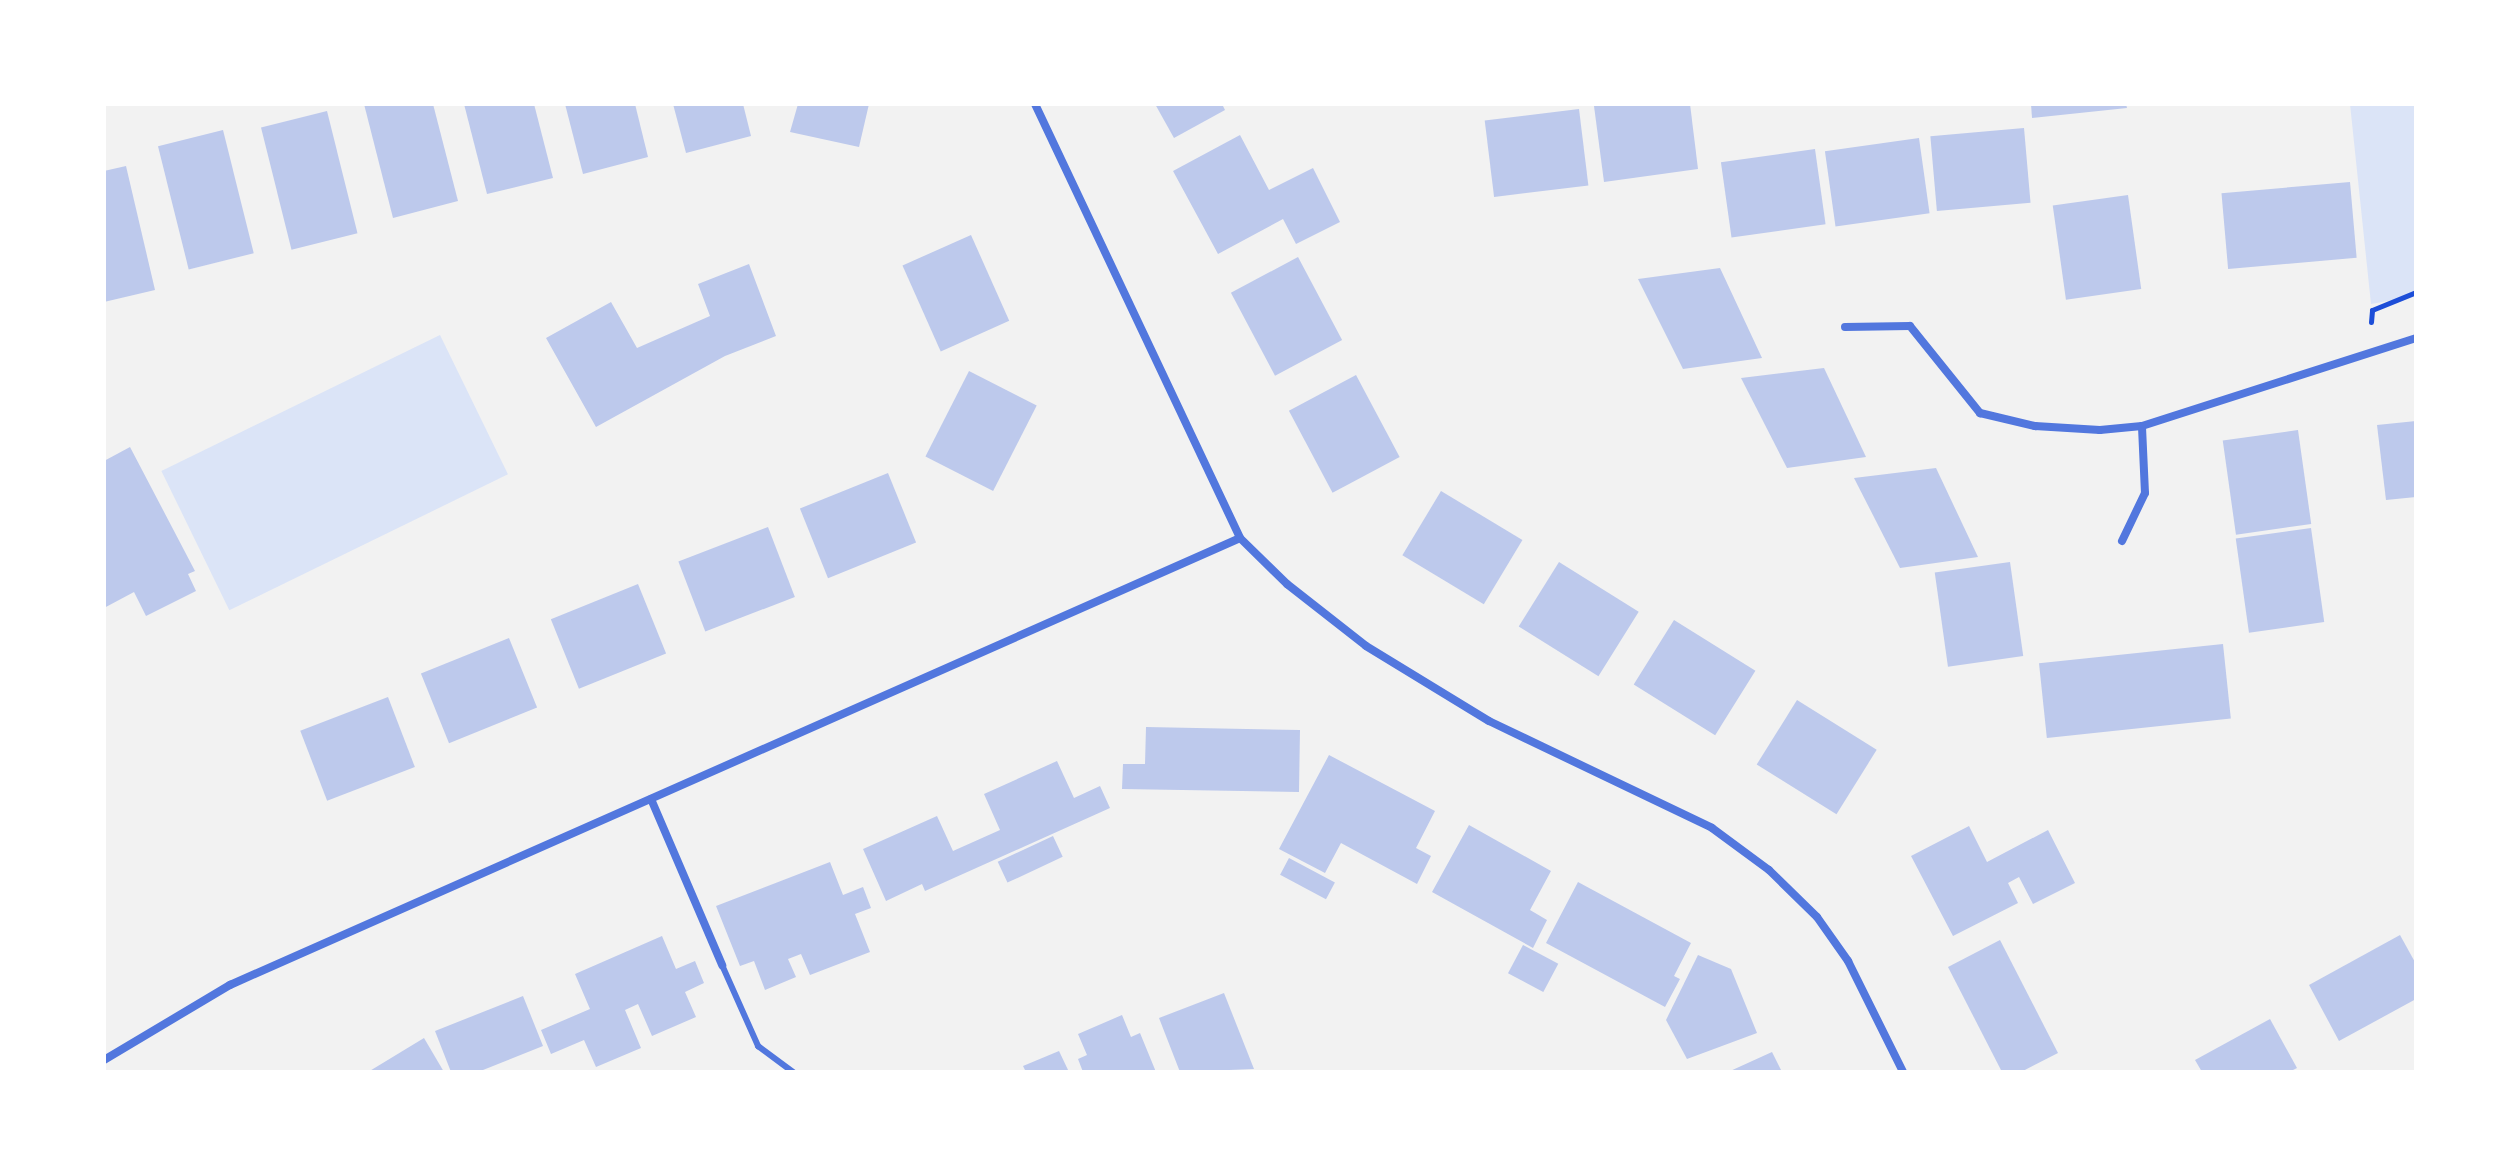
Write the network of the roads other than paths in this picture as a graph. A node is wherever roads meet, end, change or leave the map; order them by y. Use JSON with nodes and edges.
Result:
{"nodes":[{"id":1,"x":1035,"y":104,"type":"edge"},
{"id":2,"x":1845,"y":327,"type":"dead end"},
{"id":3,"x":2416,"y":338,"type":"edge"},
{"id":4,"x":2142,"y":426,"type":"junction"},
{"id":5,"x":1240,"y":538,"type":"junction"},
{"id":6,"x":2122,"y":541,"type":"dead end"},
{"id":7,"x":651,"y":799,"type":"junction"},
{"id":8,"x":722,"y":965,"type":"joint"},
{"id":9,"x":104,"y":1060,"type":"edge"},
{"id":10,"x":793,"y":1072,"type":"edge"},
{"id":11,"x":1903,"y":1072,"type":"edge"}],
"edges":[{"from":1,"to":5,"type":"street"},
{"from":2,"to":4,"type":"street"},
{"from":3,"to":4,"type":"street"},
{"from":4,"to":6,"type":"street"},
{"from":5,"to":7,"type":"street"},
{"from":5,"to":11,"type":"street"},
{"from":7,"to":8,"type":"street"},
{"from":7,"to":9,"type":"street"},
{"from":8,"to":10,"type":"lane"}]}
